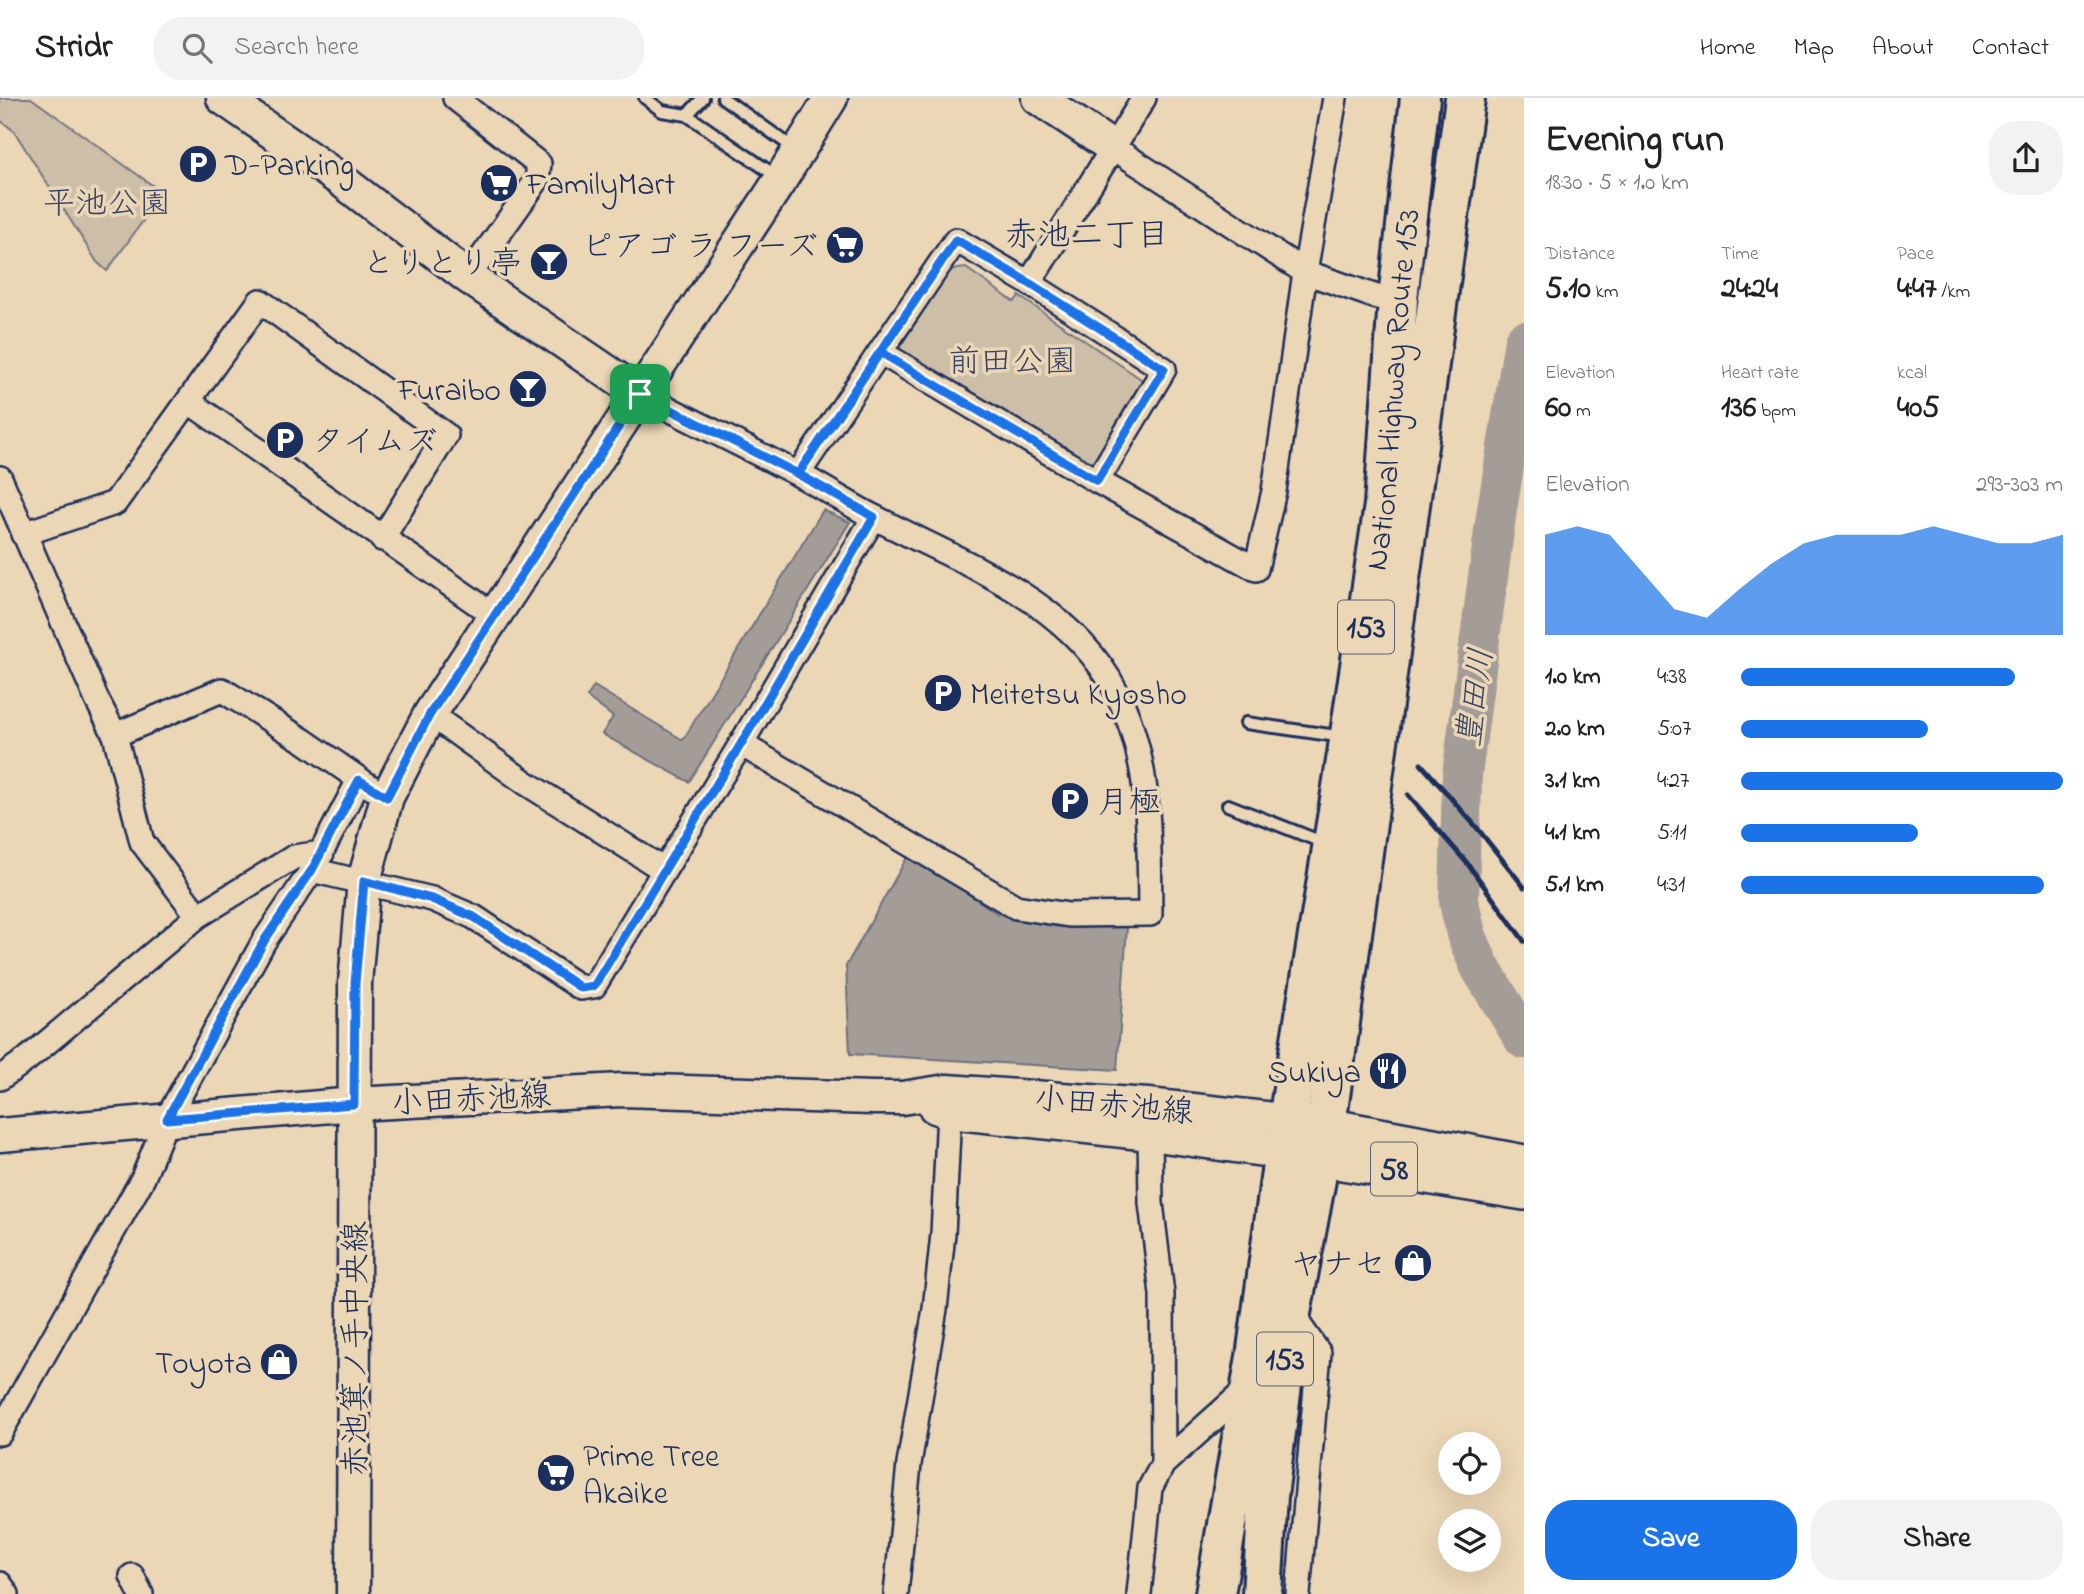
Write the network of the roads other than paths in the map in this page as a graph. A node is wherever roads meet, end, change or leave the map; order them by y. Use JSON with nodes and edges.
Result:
{"nodes":[{"id":1,"x":223,"y":98,"type":"edge"},
{"id":2,"x":455,"y":98,"type":"edge"},
{"id":3,"x":645,"y":98,"type":"edge"},
{"id":4,"x":703,"y":98,"type":"edge"},
{"id":5,"x":723,"y":98,"type":"edge"},
{"id":6,"x":831,"y":98,"type":"edge"},
{"id":7,"x":1038,"y":98,"type":"edge"},
{"id":8,"x":1144,"y":98,"type":"edge"},
{"id":9,"x":1335,"y":98,"type":"edge"},
{"id":10,"x":1420,"y":98,"type":"edge"},
{"id":11,"x":1465,"y":98,"type":"edge"},
{"id":12,"x":687,"y":115,"type":"junction"},
{"id":13,"x":801,"y":144,"type":"junction"},
{"id":14,"x":1112,"y":147,"type":"junction"},
{"id":15,"x":781,"y":179,"type":"junction"},
{"id":16,"x":1305,"y":272,"type":"junction"},
{"id":17,"x":468,"y":277,"type":"junction"},
{"id":18,"x":1029,"y":283,"type":"junction"},
{"id":19,"x":1398,"y":299,"type":"junction"},
{"id":20,"x":880,"y":352,"type":"junction"},
{"id":21,"x":640,"y":394,"type":"junction"},
{"id":22,"x":188,"y":401,"type":"junction"},
{"id":23,"x":798,"y":474,"type":"junction"},
{"id":24,"x":0,"y":478,"type":"edge"},
{"id":25,"x":1097,"y":481,"type":"junction"},
{"id":26,"x":874,"y":517,"type":"junction"},
{"id":27,"x":23,"y":534,"type":"junction"},
{"id":28,"x":382,"y":539,"type":"junction"},
{"id":29,"x":495,"y":617,"type":"junction"},
{"id":30,"x":430,"y":714,"type":"junction"},
{"id":31,"x":1246,"y":723,"type":"dead end"},
{"id":32,"x":116,"y":735,"type":"junction"},
{"id":33,"x":1349,"y":738,"type":"junction"},
{"id":34,"x":741,"y":744,"type":"junction"},
{"id":35,"x":359,"y":780,"type":"junction"},
{"id":36,"x":387,"y":797,"type":"junction"},
{"id":37,"x":1228,"y":805,"type":"dead end"},
{"id":38,"x":1333,"y":847,"type":"junction"},
{"id":39,"x":317,"y":861,"type":"junction"},
{"id":40,"x":664,"y":870,"type":"junction"},
{"id":41,"x":364,"y":881,"type":"junction"},
{"id":42,"x":198,"y":916,"type":"junction"},
{"id":43,"x":0,"y":1078,"type":"edge"},
{"id":44,"x":902,"y":1098,"type":"junction"},
{"id":45,"x":354,"y":1104,"type":"junction"},
{"id":46,"x":949,"y":1112,"type":"junction"},
{"id":47,"x":167,"y":1119,"type":"junction"},
{"id":48,"x":1150,"y":1134,"type":"junction"},
{"id":49,"x":0,"y":1135,"type":"edge"},
{"id":50,"x":1304,"y":1139,"type":"junction"},
{"id":51,"x":1515,"y":1175,"type":"edge"},
{"id":52,"x":1291,"y":1313,"type":"junction"},
{"id":53,"x":1249,"y":1387,"type":"junction"},
{"id":54,"x":0,"y":1433,"type":"edge"},
{"id":55,"x":1163,"y":1464,"type":"junction"},
{"id":56,"x":0,"y":1584,"type":"edge"},
{"id":57,"x":7,"y":1594,"type":"edge"},
{"id":58,"x":354,"y":1594,"type":"edge"},
{"id":59,"x":896,"y":1594,"type":"edge"},
{"id":60,"x":1139,"y":1594,"type":"edge"},
{"id":61,"x":1215,"y":1594,"type":"edge"},
{"id":62,"x":1262,"y":1594,"type":"edge"},
{"id":63,"x":1298,"y":1594,"type":"edge"}],
"edges":[{"from":1,"to":17,"type":"street"},
{"from":2,"to":17,"type":"street"},
{"from":3,"to":12,"type":"lane"},
{"from":4,"to":12,"type":"lane"},
{"from":5,"to":13,"type":"lane"},
{"from":6,"to":13,"type":"street","name":"赤池箕ノ手中央線"},
{"from":7,"to":14,"type":"street"},
{"from":8,"to":14,"type":"street"},
{"from":9,"to":16,"type":"street"},
{"from":10,"to":19,"type":"highway","name":"National Highway Route 153","number":"153"},
{"from":11,"to":50,"type":"highway","name":"National Highway Route 153","number":"153"},
{"from":12,"to":15,"type":"lane"},
{"from":13,"to":15,"type":"street","name":"赤池箕ノ手中央線"},
{"from":14,"to":16,"type":"street"},
{"from":14,"to":18,"type":"street"},
{"from":15,"to":21,"type":"street","name":"赤池箕ノ手中央線"},
{"from":16,"to":19,"type":"street"},
{"from":16,"to":25,"type":"street"},
{"from":17,"to":21,"type":"street"},
{"from":18,"to":20,"type":"street"},
{"from":18,"to":25,"type":"street"},
{"from":19,"to":33,"type":"highway","name":"National Highway Route 153","number":"153"},
{"from":20,"to":23,"type":"street"},
{"from":20,"to":25,"type":"street"},
{"from":21,"to":23,"type":"street"},
{"from":21,"to":29,"type":"street","name":"赤池箕ノ手中央線"},
{"from":22,"to":27,"type":"street"},
{"from":22,"to":28,"type":"street"},
{"from":22,"to":28,"type":"street"},
{"from":23,"to":26,"type":"street"},
{"from":24,"to":27,"type":"street"},
{"from":26,"to":34,"type":"street"},
{"from":26,"to":34,"type":"street"},
{"from":27,"to":32,"type":"street"},
{"from":28,"to":29,"type":"street"},
{"from":29,"to":30,"type":"street","name":"赤池箕ノ手中央線"},
{"from":30,"to":36,"type":"street","name":"赤池箕ノ手中央線"},
{"from":30,"to":40,"type":"street"},
{"from":31,"to":33,"type":"lane"},
{"from":32,"to":35,"type":"street"},
{"from":32,"to":42,"type":"street"},
{"from":33,"to":38,"type":"highway","name":"National Highway Route 153","number":"153"},
{"from":34,"to":40,"type":"street"},
{"from":35,"to":36,"type":"street"},
{"from":35,"to":39,"type":"street"},
{"from":36,"to":41,"type":"street","name":"赤池箕ノ手中央線"},
{"from":37,"to":38,"type":"lane"},
{"from":38,"to":50,"type":"highway","name":"National Highway Route 153","number":"153"},
{"from":39,"to":41,"type":"street"},
{"from":39,"to":42,"type":"street"},
{"from":39,"to":47,"type":"street"},
{"from":40,"to":41,"type":"street"},
{"from":41,"to":45,"type":"street","name":"赤池箕ノ手中央線"},
{"from":42,"to":43,"type":"street"},
{"from":44,"to":45,"type":"street","name":"小田赤池線"},
{"from":44,"to":46,"type":"street","name":"小田赤池線"},
{"from":44,"to":50,"type":"street","name":"小田赤池線"},
{"from":45,"to":47,"type":"street","name":"小田赤池線"},
{"from":45,"to":58,"type":"street","name":"赤池箕ノ手中央線"},
{"from":46,"to":48,"type":"street","name":"小田赤池線"},
{"from":46,"to":59,"type":"street"},
{"from":47,"to":49,"type":"street","name":"小田赤池線"},
{"from":47,"to":54,"type":"street"},
{"from":48,"to":50,"type":"street","name":"小田赤池線"},
{"from":48,"to":55,"type":"street"},
{"from":50,"to":51,"type":"main road","number":"58"},
{"from":50,"to":52,"type":"highway","name":"National Highway Route 153","number":"153"},
{"from":50,"to":53,"type":"highway","name":"National Highway Route 153","number":"153"},
{"from":52,"to":62,"type":"highway","name":"National Highway Route 153","number":"153"},
{"from":52,"to":63,"type":"street"},
{"from":53,"to":55,"type":"street","number":"153"},
{"from":53,"to":61,"type":"highway","name":"National Highway Route 153","number":"153"},
{"from":55,"to":60,"type":"street","number":"153"},
{"from":56,"to":57,"type":"street"}]}
